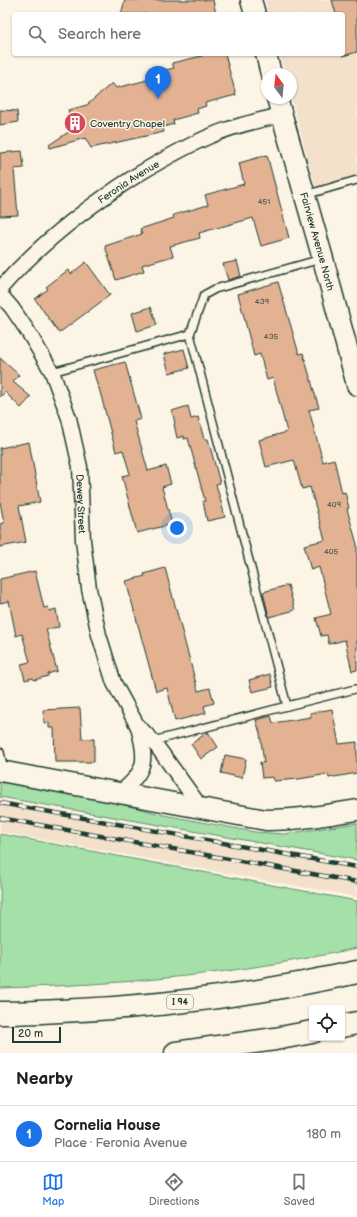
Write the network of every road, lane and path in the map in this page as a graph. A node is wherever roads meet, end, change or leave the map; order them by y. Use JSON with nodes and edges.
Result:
{"nodes":[{"id":1,"x":251,"y":0,"type":"edge"},
{"id":2,"x":254,"y":12,"type":"edge"},
{"id":3,"x":266,"y":56,"type":"edge"},
{"id":4,"x":270,"y":68,"type":"edge"},
{"id":5,"x":280,"y":106,"type":"edge"},
{"id":6,"x":357,"y":180,"type":"edge"},
{"id":7,"x":305,"y":195,"type":"junction"},
{"id":8,"x":323,"y":259,"type":"junction"},
{"id":9,"x":0,"y":289,"type":"edge"},
{"id":10,"x":0,"y":294,"type":"edge"},
{"id":11,"x":190,"y":334,"type":"junction"},
{"id":12,"x":52,"y":372,"type":"junction"},
{"id":13,"x":357,"y":385,"type":"edge"},
{"id":14,"x":355,"y":689,"type":"dead end"},
{"id":15,"x":287,"y":706,"type":"junction"},
{"id":16,"x":137,"y":725,"type":"junction"},
{"id":17,"x":153,"y":741,"type":"junction"},
{"id":18,"x":0,"y":752,"type":"edge"},
{"id":19,"x":2,"y":771,"type":"edge"},
{"id":20,"x":119,"y":793,"type":"junction"},
{"id":21,"x":202,"y":809,"type":"junction"},
{"id":22,"x":357,"y":810,"type":"edge"},
{"id":23,"x":357,"y":972,"type":"edge"},
{"id":24,"x":0,"y":1013,"type":"edge"},
{"id":25,"x":357,"y":1023,"type":"edge"},
{"id":26,"x":345,"y":1025,"type":"edge"},
{"id":27,"x":309,"y":1033,"type":"edge"},
{"id":28,"x":176,"y":1053,"type":"edge"}],
"edges":[{"from":1,"to":2,"type":"street"},
{"from":3,"to":4,"type":"street"},
{"from":5,"to":7,"type":"street","name":"Fairview Avenue North"},
{"from":5,"to":9,"type":"street","name":"Feronia Avenue"},
{"from":6,"to":7,"type":"lane"},
{"from":7,"to":8,"type":"street","name":"Fairview Avenue North"},
{"from":8,"to":11,"type":"lane"},
{"from":8,"to":13,"type":"street","name":"Fairview Avenue North"},
{"from":10,"to":12,"type":"street","name":"Dewey Street"},
{"from":11,"to":12,"type":"lane"},
{"from":11,"to":15,"type":"lane"},
{"from":12,"to":16,"type":"street","name":"Dewey Street"},
{"from":14,"to":15,"type":"lane"},
{"from":15,"to":17,"type":"lane"},
{"from":16,"to":17,"type":"street","name":"Dewey Street"},
{"from":16,"to":20,"type":"street","name":"Dewey Street"},
{"from":17,"to":21,"type":"street","name":"Dewey Street"},
{"from":18,"to":19,"type":"lane"},
{"from":19,"to":20,"type":"street"},
{"from":20,"to":21,"type":"street"},
{"from":21,"to":22,"type":"street"},
{"from":23,"to":24,"type":"highway","number":"I 94"},
{"from":25,"to":26,"type":"highway"},
{"from":27,"to":28,"type":"highway"}]}
